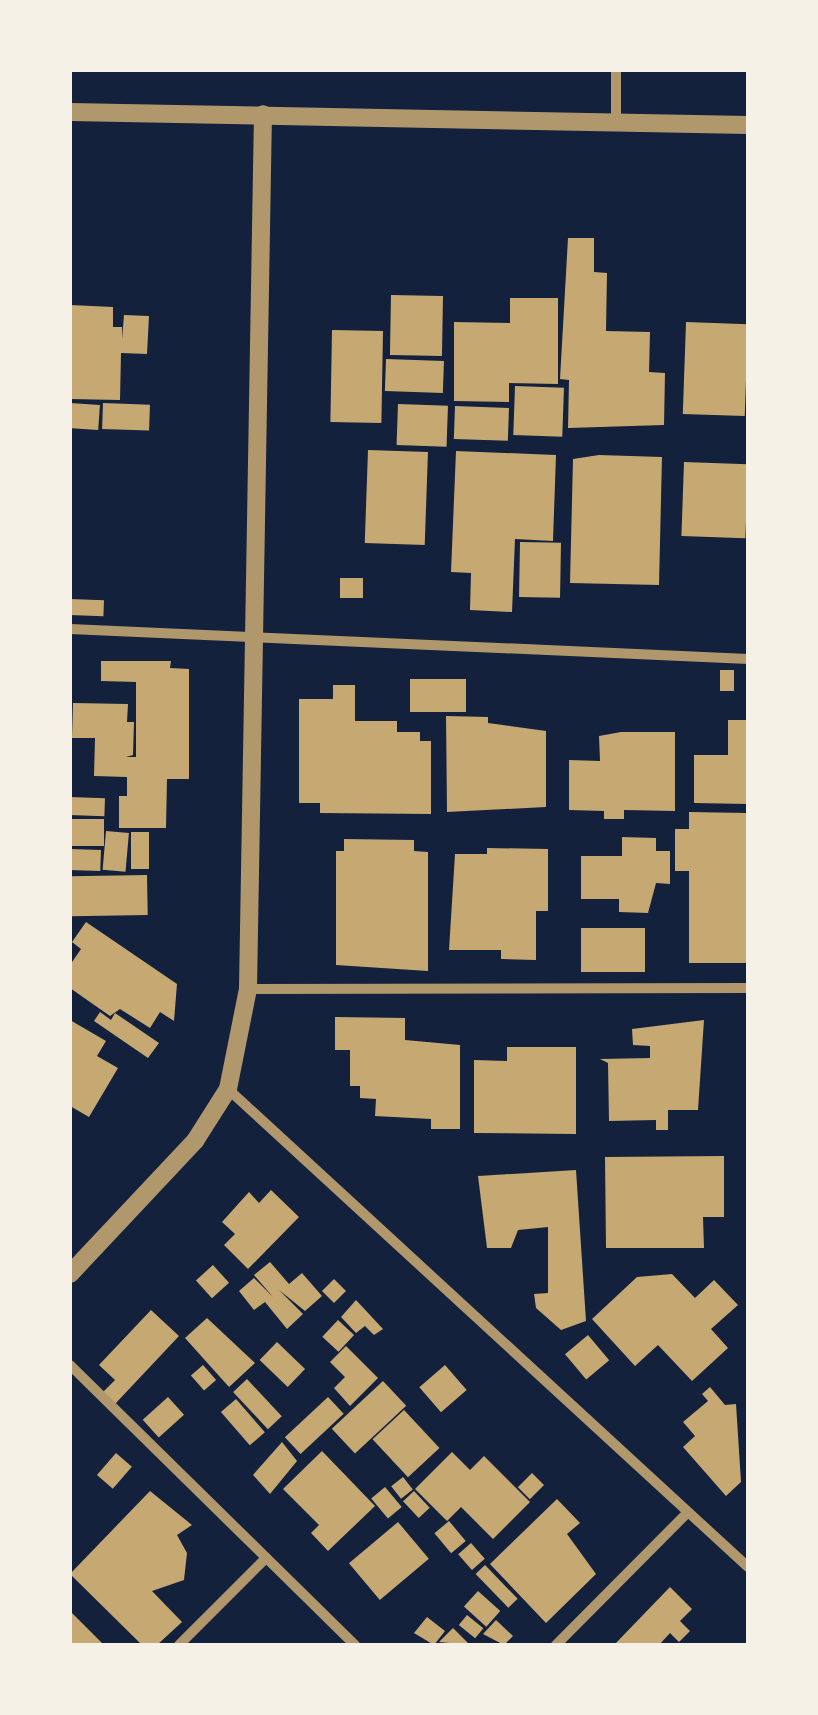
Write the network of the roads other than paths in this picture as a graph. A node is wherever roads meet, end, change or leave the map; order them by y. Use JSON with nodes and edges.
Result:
{"nodes":[{"id":1,"x":616,"y":70,"type":"edge"},
{"id":2,"x":70,"y":112,"type":"edge"},
{"id":3,"x":264,"y":114,"type":"junction"},
{"id":4,"x":616,"y":122,"type":"junction"},
{"id":5,"x":748,"y":125,"type":"edge"},
{"id":6,"x":70,"y":629,"type":"edge"},
{"id":7,"x":254,"y":635,"type":"junction"},
{"id":8,"x":748,"y":659,"type":"edge"},
{"id":9,"x":748,"y":988,"type":"edge"},
{"id":10,"x":248,"y":989,"type":"junction"},
{"id":11,"x":228,"y":1089,"type":"junction"},
{"id":12,"x":70,"y":1274,"type":"edge"},
{"id":13,"x":70,"y":1365,"type":"edge"},
{"id":14,"x":686,"y":1514,"type":"junction"},
{"id":15,"x":266,"y":1558,"type":"junction"},
{"id":16,"x":748,"y":1567,"type":"edge"},
{"id":17,"x":179,"y":1645,"type":"edge"},
{"id":18,"x":355,"y":1645,"type":"edge"},
{"id":19,"x":556,"y":1645,"type":"edge"}],
"edges":[{"from":1,"to":4,"type":"street"},
{"from":2,"to":3,"type":"street"},
{"from":3,"to":4,"type":"street"},
{"from":3,"to":7,"type":"street"},
{"from":4,"to":5,"type":"street"},
{"from":6,"to":7,"type":"street"},
{"from":7,"to":8,"type":"street"},
{"from":7,"to":10,"type":"street"},
{"from":9,"to":10,"type":"street"},
{"from":10,"to":11,"type":"street"},
{"from":11,"to":12,"type":"street"},
{"from":11,"to":14,"type":"street"},
{"from":13,"to":15,"type":"street"},
{"from":14,"to":16,"type":"street"},
{"from":14,"to":19,"type":"street"},
{"from":15,"to":17,"type":"street"},
{"from":15,"to":18,"type":"street"}]}
